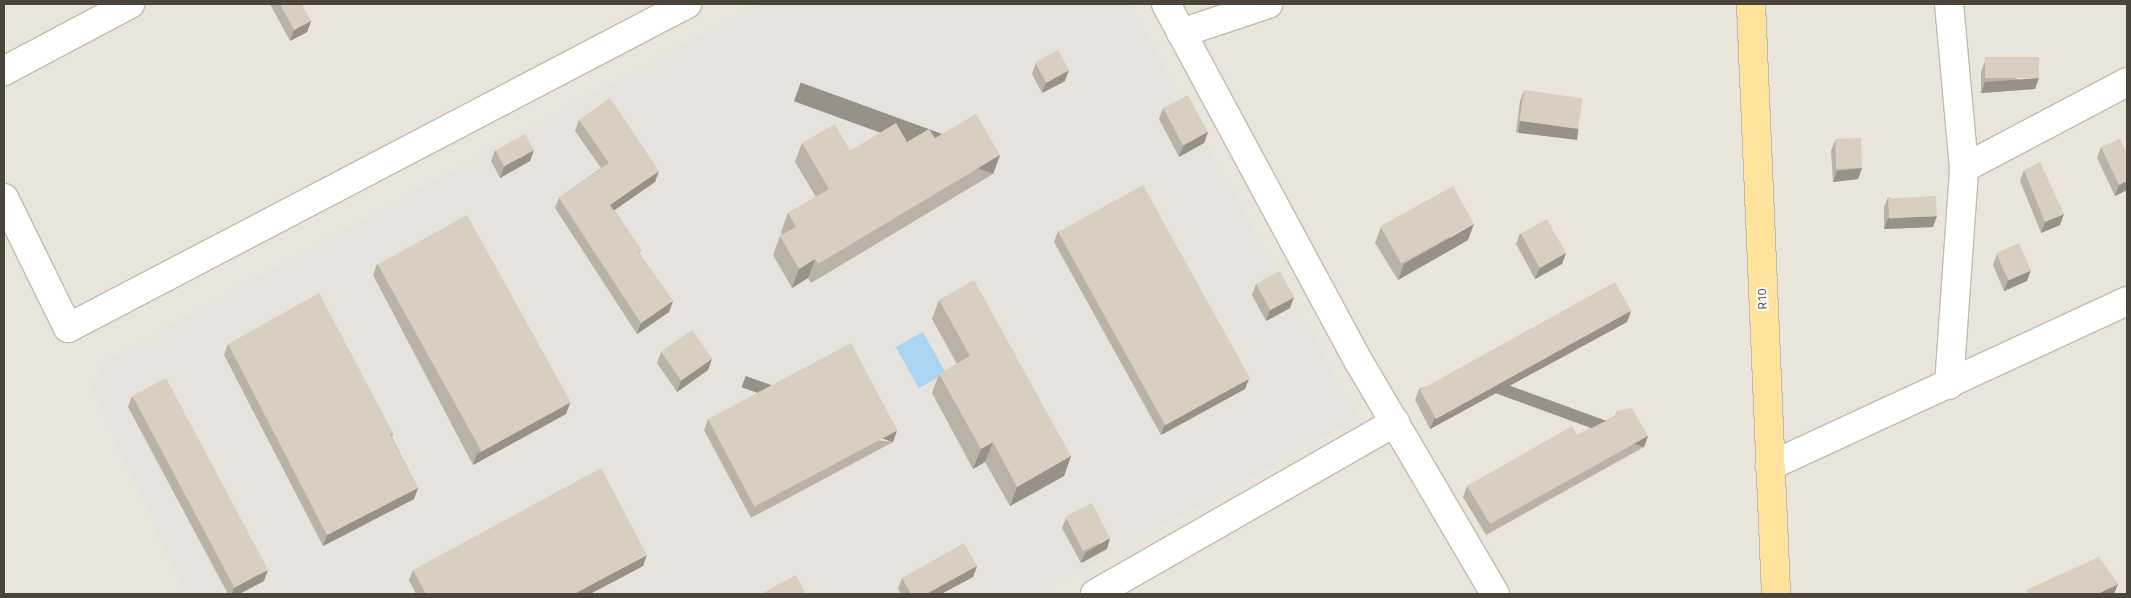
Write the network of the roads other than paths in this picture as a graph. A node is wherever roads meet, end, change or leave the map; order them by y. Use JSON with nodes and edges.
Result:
{"nodes":[{"id":1,"x":130,"y":4,"type":"edge"},
{"id":2,"x":687,"y":4,"type":"edge"},
{"id":3,"x":1166,"y":4,"type":"edge"},
{"id":4,"x":1268,"y":4,"type":"edge"},
{"id":5,"x":1949,"y":4,"type":"edge"},
{"id":6,"x":1750,"y":5,"type":"edge"},
{"id":7,"x":1181,"y":33,"type":"junction"},
{"id":8,"x":4,"y":71,"type":"edge"},
{"id":9,"x":2127,"y":82,"type":"edge"},
{"id":10,"x":1964,"y":168,"type":"junction"},
{"id":11,"x":4,"y":198,"type":"edge"},
{"id":12,"x":2126,"y":306,"type":"edge"},
{"id":13,"x":1949,"y":385,"type":"junction"},
{"id":14,"x":1395,"y":422,"type":"junction"},
{"id":15,"x":1770,"y":466,"type":"junction"},
{"id":16,"x":1095,"y":594,"type":"edge"},
{"id":17,"x":1495,"y":594,"type":"edge"},
{"id":18,"x":1776,"y":594,"type":"edge"}],
"edges":[{"from":1,"to":8,"type":"street"},
{"from":2,"to":11,"type":"street"},
{"from":3,"to":7,"type":"street"},
{"from":4,"to":7,"type":"street"},
{"from":5,"to":10,"type":"street"},
{"from":6,"to":15,"type":"main road","name":"R10"},
{"from":7,"to":14,"type":"street"},
{"from":9,"to":10,"type":"street"},
{"from":10,"to":13,"type":"street"},
{"from":12,"to":13,"type":"street"},
{"from":13,"to":15,"type":"street"},
{"from":14,"to":16,"type":"street"},
{"from":14,"to":17,"type":"street"},
{"from":15,"to":18,"type":"main road","name":"R10"}]}
